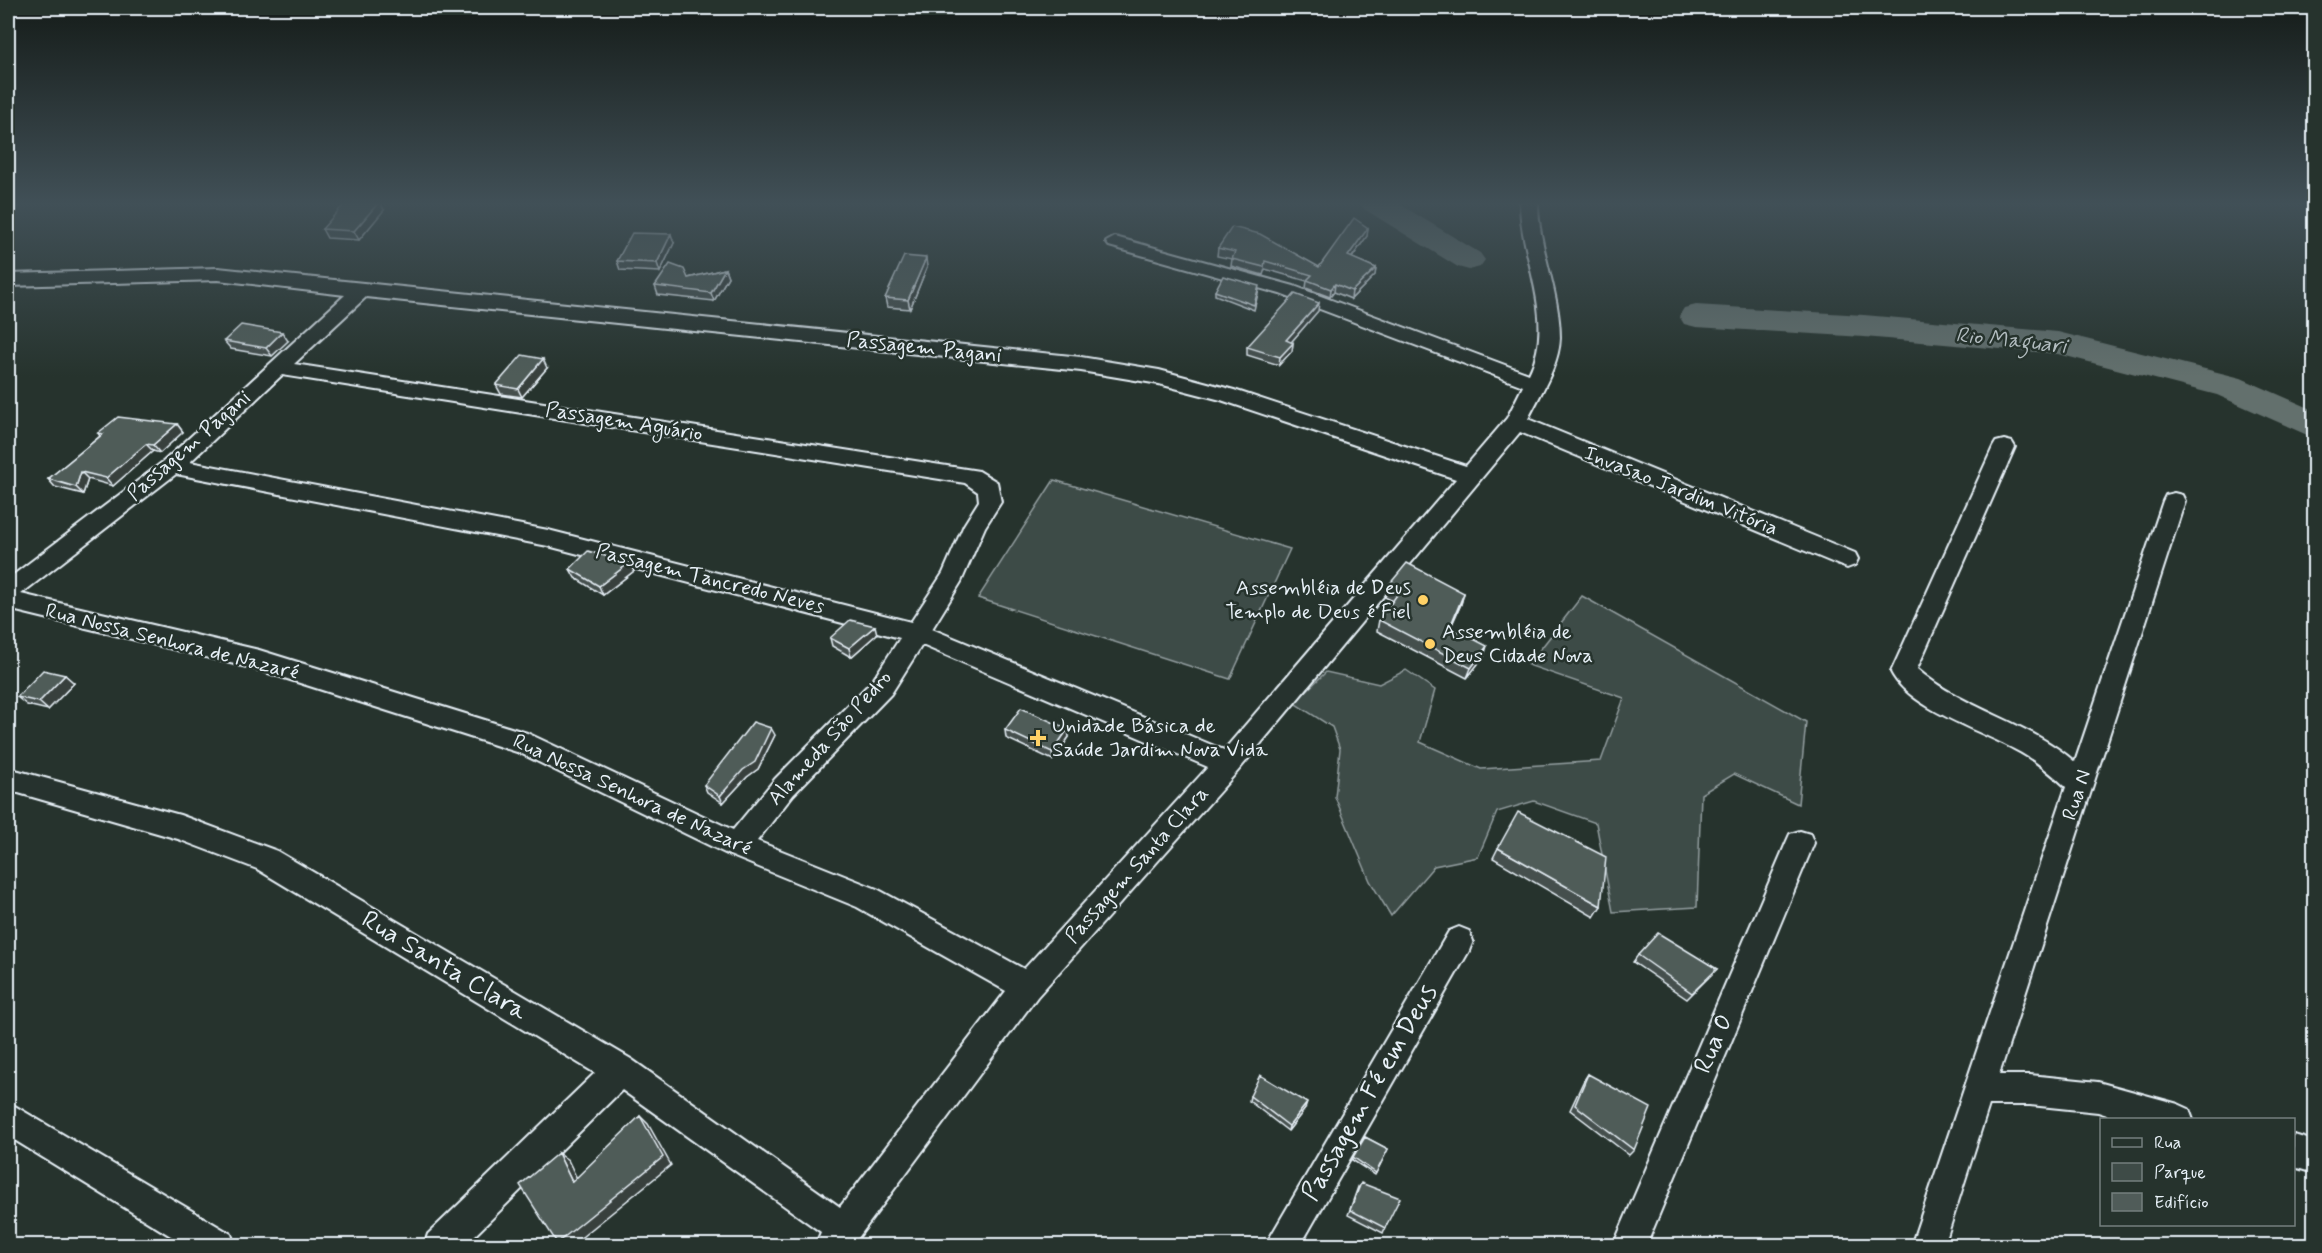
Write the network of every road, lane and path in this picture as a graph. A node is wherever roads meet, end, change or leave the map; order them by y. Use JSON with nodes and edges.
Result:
{"nodes":[{"id":1,"x":1181,"y":260,"type":"edge"},
{"id":2,"x":1539,"y":260,"type":"edge"},
{"id":3,"x":8,"y":280,"type":"edge"},
{"id":4,"x":361,"y":291,"type":"junction"},
{"id":5,"x":277,"y":368,"type":"junction"},
{"id":6,"x":1534,"y":383,"type":"junction"},
{"id":7,"x":1516,"y":422,"type":"junction"},
{"id":8,"x":2004,"y":447,"type":"dead end"},
{"id":9,"x":172,"y":466,"type":"junction"},
{"id":10,"x":971,"y":476,"type":"joint"},
{"id":11,"x":1472,"y":476,"type":"junction"},
{"id":12,"x":2174,"y":501,"type":"dead end"},
{"id":13,"x":1847,"y":559,"type":"dead end"},
{"id":14,"x":8,"y":591,"type":"edge"},
{"id":15,"x":8,"y":600,"type":"edge"},
{"id":16,"x":917,"y":633,"type":"junction"},
{"id":17,"x":1228,"y":764,"type":"junction"},
{"id":18,"x":8,"y":779,"type":"edge"},
{"id":19,"x":2081,"y":783,"type":"junction"},
{"id":20,"x":1800,"y":843,"type":"dead end"},
{"id":21,"x":737,"y":845,"type":"junction"},
{"id":22,"x":1459,"y":941,"type":"dead end"},
{"id":23,"x":1027,"y":987,"type":"junction"},
{"id":24,"x":620,"y":1070,"type":"junction"},
{"id":25,"x":1981,"y":1090,"type":"junction"},
{"id":26,"x":8,"y":1118,"type":"edge"},
{"id":27,"x":2174,"y":1118,"type":"edge"},
{"id":28,"x":2295,"y":1151,"type":"edge"},
{"id":29,"x":2314,"y":1157,"type":"edge"},
{"id":30,"x":837,"y":1237,"type":"edge"},
{"id":31,"x":219,"y":1245,"type":"edge"},
{"id":32,"x":440,"y":1245,"type":"edge"},
{"id":33,"x":1281,"y":1245,"type":"edge"},
{"id":34,"x":1629,"y":1245,"type":"edge"},
{"id":35,"x":1927,"y":1245,"type":"edge"}],
"edges":[{"from":1,"to":6,"type":"street"},
{"from":2,"to":6,"type":"street","name":"Passagem Santa Clara"},
{"from":3,"to":4,"type":"street","name":"Passagem Pagani"},
{"from":4,"to":5,"type":"street","name":"Passagem Pagani"},
{"from":4,"to":11,"type":"street","name":"Passagem Pagani"},
{"from":5,"to":9,"type":"street","name":"Passagem Pagani"},
{"from":5,"to":10,"type":"street","name":"Passagem Aguário"},
{"from":6,"to":7,"type":"street","name":"Passagem Santa Clara"},
{"from":7,"to":11,"type":"street","name":"Passagem Santa Clara"},
{"from":7,"to":13,"type":"street","name":"Invasao Jardim Vitória"},
{"from":8,"to":19,"type":"street"},
{"from":9,"to":14,"type":"street","name":"Passagem Pagani"},
{"from":9,"to":16,"type":"street","name":"Passagem Tancredo Neves"},
{"from":10,"to":16,"type":"street","name":"Alameda São Pedro"},
{"from":11,"to":17,"type":"street","name":"Passagem Santa Clara"},
{"from":12,"to":19,"type":"street","name":"Rua N"},
{"from":15,"to":21,"type":"street","name":"Rua Nossa Senhora de Nazaré"},
{"from":16,"to":17,"type":"street","name":"Passagem Tancredo Neves"},
{"from":16,"to":21,"type":"street","name":"Alameda São Pedro"},
{"from":17,"to":23,"type":"street","name":"Passagem Santa Clara"},
{"from":18,"to":24,"type":"street","name":"Rua Santa Clara"},
{"from":19,"to":25,"type":"street","name":"Rua N"},
{"from":20,"to":34,"type":"street","name":"Rua 0"},
{"from":21,"to":23,"type":"street","name":"Rua Nossa Senhora de Nazaré"},
{"from":22,"to":33,"type":"street","name":"Passagem Fé em Deus"},
{"from":23,"to":30,"type":"street","name":"Passagem Santa Clara"},
{"from":24,"to":30,"type":"street","name":"Rua Santa Clara"},
{"from":24,"to":32,"type":"street"},
{"from":25,"to":27,"type":"street"},
{"from":25,"to":35,"type":"street","name":"Rua N"},
{"from":26,"to":31,"type":"street"},
{"from":28,"to":29,"type":"street"}]}
